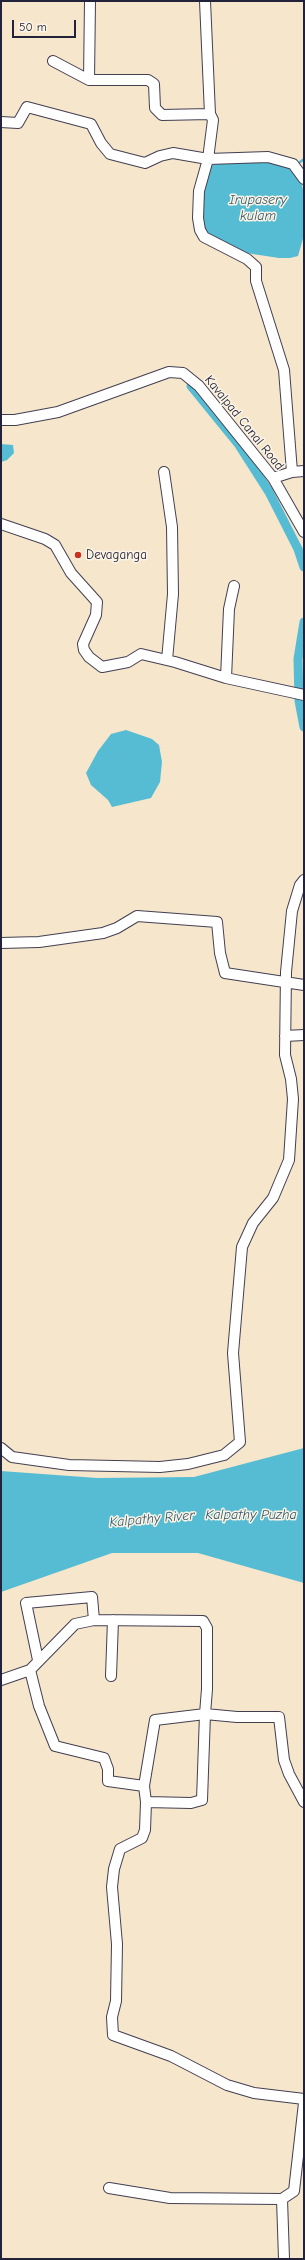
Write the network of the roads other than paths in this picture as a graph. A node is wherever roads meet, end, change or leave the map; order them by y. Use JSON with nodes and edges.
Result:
{"nodes":[{"id":1,"x":90,"y":1,"type":"edge"},
{"id":2,"x":205,"y":1,"type":"edge"},
{"id":3,"x":54,"y":61,"type":"dead end"},
{"id":4,"x":89,"y":80,"type":"junction"},
{"id":5,"x":210,"y":114,"type":"junction"},
{"id":6,"x":1,"y":122,"type":"edge"},
{"id":7,"x":208,"y":159,"type":"junction"},
{"id":8,"x":304,"y":177,"type":"edge"},
{"id":9,"x":1,"y":420,"type":"edge"},
{"id":10,"x":304,"y":471,"type":"edge"},
{"id":11,"x":164,"y":472,"type":"dead end"},
{"id":12,"x":292,"y":472,"type":"junction"},
{"id":13,"x":274,"y":478,"type":"junction"},
{"id":14,"x":1,"y":524,"type":"edge"},
{"id":15,"x":304,"y":532,"type":"edge"},
{"id":16,"x":234,"y":586,"type":"dead end"},
{"id":17,"x":166,"y":660,"type":"junction"},
{"id":18,"x":226,"y":678,"type":"junction"},
{"id":19,"x":304,"y":694,"type":"edge"},
{"id":20,"x":304,"y":880,"type":"edge"},
{"id":21,"x":1,"y":943,"type":"edge"},
{"id":22,"x":286,"y":983,"type":"junction"},
{"id":23,"x":304,"y":985,"type":"edge"},
{"id":24,"x":304,"y":1035,"type":"edge"},
{"id":25,"x":285,"y":1036,"type":"junction"},
{"id":26,"x":1,"y":1448,"type":"edge"},
{"id":27,"x":94,"y":1620,"type":"junction"},
{"id":28,"x":113,"y":1620,"type":"junction"},
{"id":29,"x":38,"y":1660,"type":"junction"},
{"id":30,"x":30,"y":1670,"type":"junction"},
{"id":31,"x":111,"y":1676,"type":"dead end"},
{"id":32,"x":1,"y":1680,"type":"edge"},
{"id":33,"x":205,"y":1714,"type":"junction"},
{"id":34,"x":144,"y":1786,"type":"junction"},
{"id":35,"x":146,"y":1802,"type":"junction"},
{"id":36,"x":304,"y":1802,"type":"edge"},
{"id":37,"x":304,"y":2099,"type":"edge"},
{"id":38,"x":304,"y":2103,"type":"edge"},
{"id":39,"x":109,"y":2188,"type":"dead end"},
{"id":40,"x":282,"y":2199,"type":"junction"},
{"id":41,"x":284,"y":2259,"type":"edge"}],
"edges":[{"from":1,"to":4,"type":"street"},
{"from":2,"to":5,"type":"street"},
{"from":3,"to":4,"type":"street"},
{"from":4,"to":5,"type":"street"},
{"from":5,"to":7,"type":"street"},
{"from":6,"to":7,"type":"street"},
{"from":7,"to":8,"type":"street"},
{"from":7,"to":12,"type":"street"},
{"from":9,"to":13,"type":"street","name":"Kavalpad Canal Road"},
{"from":10,"to":12,"type":"street"},
{"from":11,"to":17,"type":"street"},
{"from":12,"to":13,"type":"street"},
{"from":13,"to":15,"type":"street","name":"Kavalpad Canal Road"},
{"from":14,"to":17,"type":"street"},
{"from":16,"to":18,"type":"street"},
{"from":17,"to":18,"type":"street"},
{"from":18,"to":19,"type":"street"},
{"from":20,"to":22,"type":"street"},
{"from":21,"to":22,"type":"street"},
{"from":22,"to":23,"type":"street"},
{"from":22,"to":25,"type":"street"},
{"from":24,"to":25,"type":"street"},
{"from":25,"to":26,"type":"street"},
{"from":27,"to":28,"type":"street"},
{"from":27,"to":29,"type":"street"},
{"from":27,"to":29,"type":"street"},
{"from":28,"to":31,"type":"street"},
{"from":28,"to":33,"type":"street"},
{"from":29,"to":30,"type":"street"},
{"from":30,"to":32,"type":"street"},
{"from":30,"to":34,"type":"street"},
{"from":33,"to":34,"type":"street"},
{"from":33,"to":35,"type":"street"},
{"from":33,"to":36,"type":"street"},
{"from":34,"to":35,"type":"street"},
{"from":35,"to":37,"type":"street"},
{"from":38,"to":40,"type":"street"},
{"from":39,"to":40,"type":"street"},
{"from":40,"to":41,"type":"street"}]}
